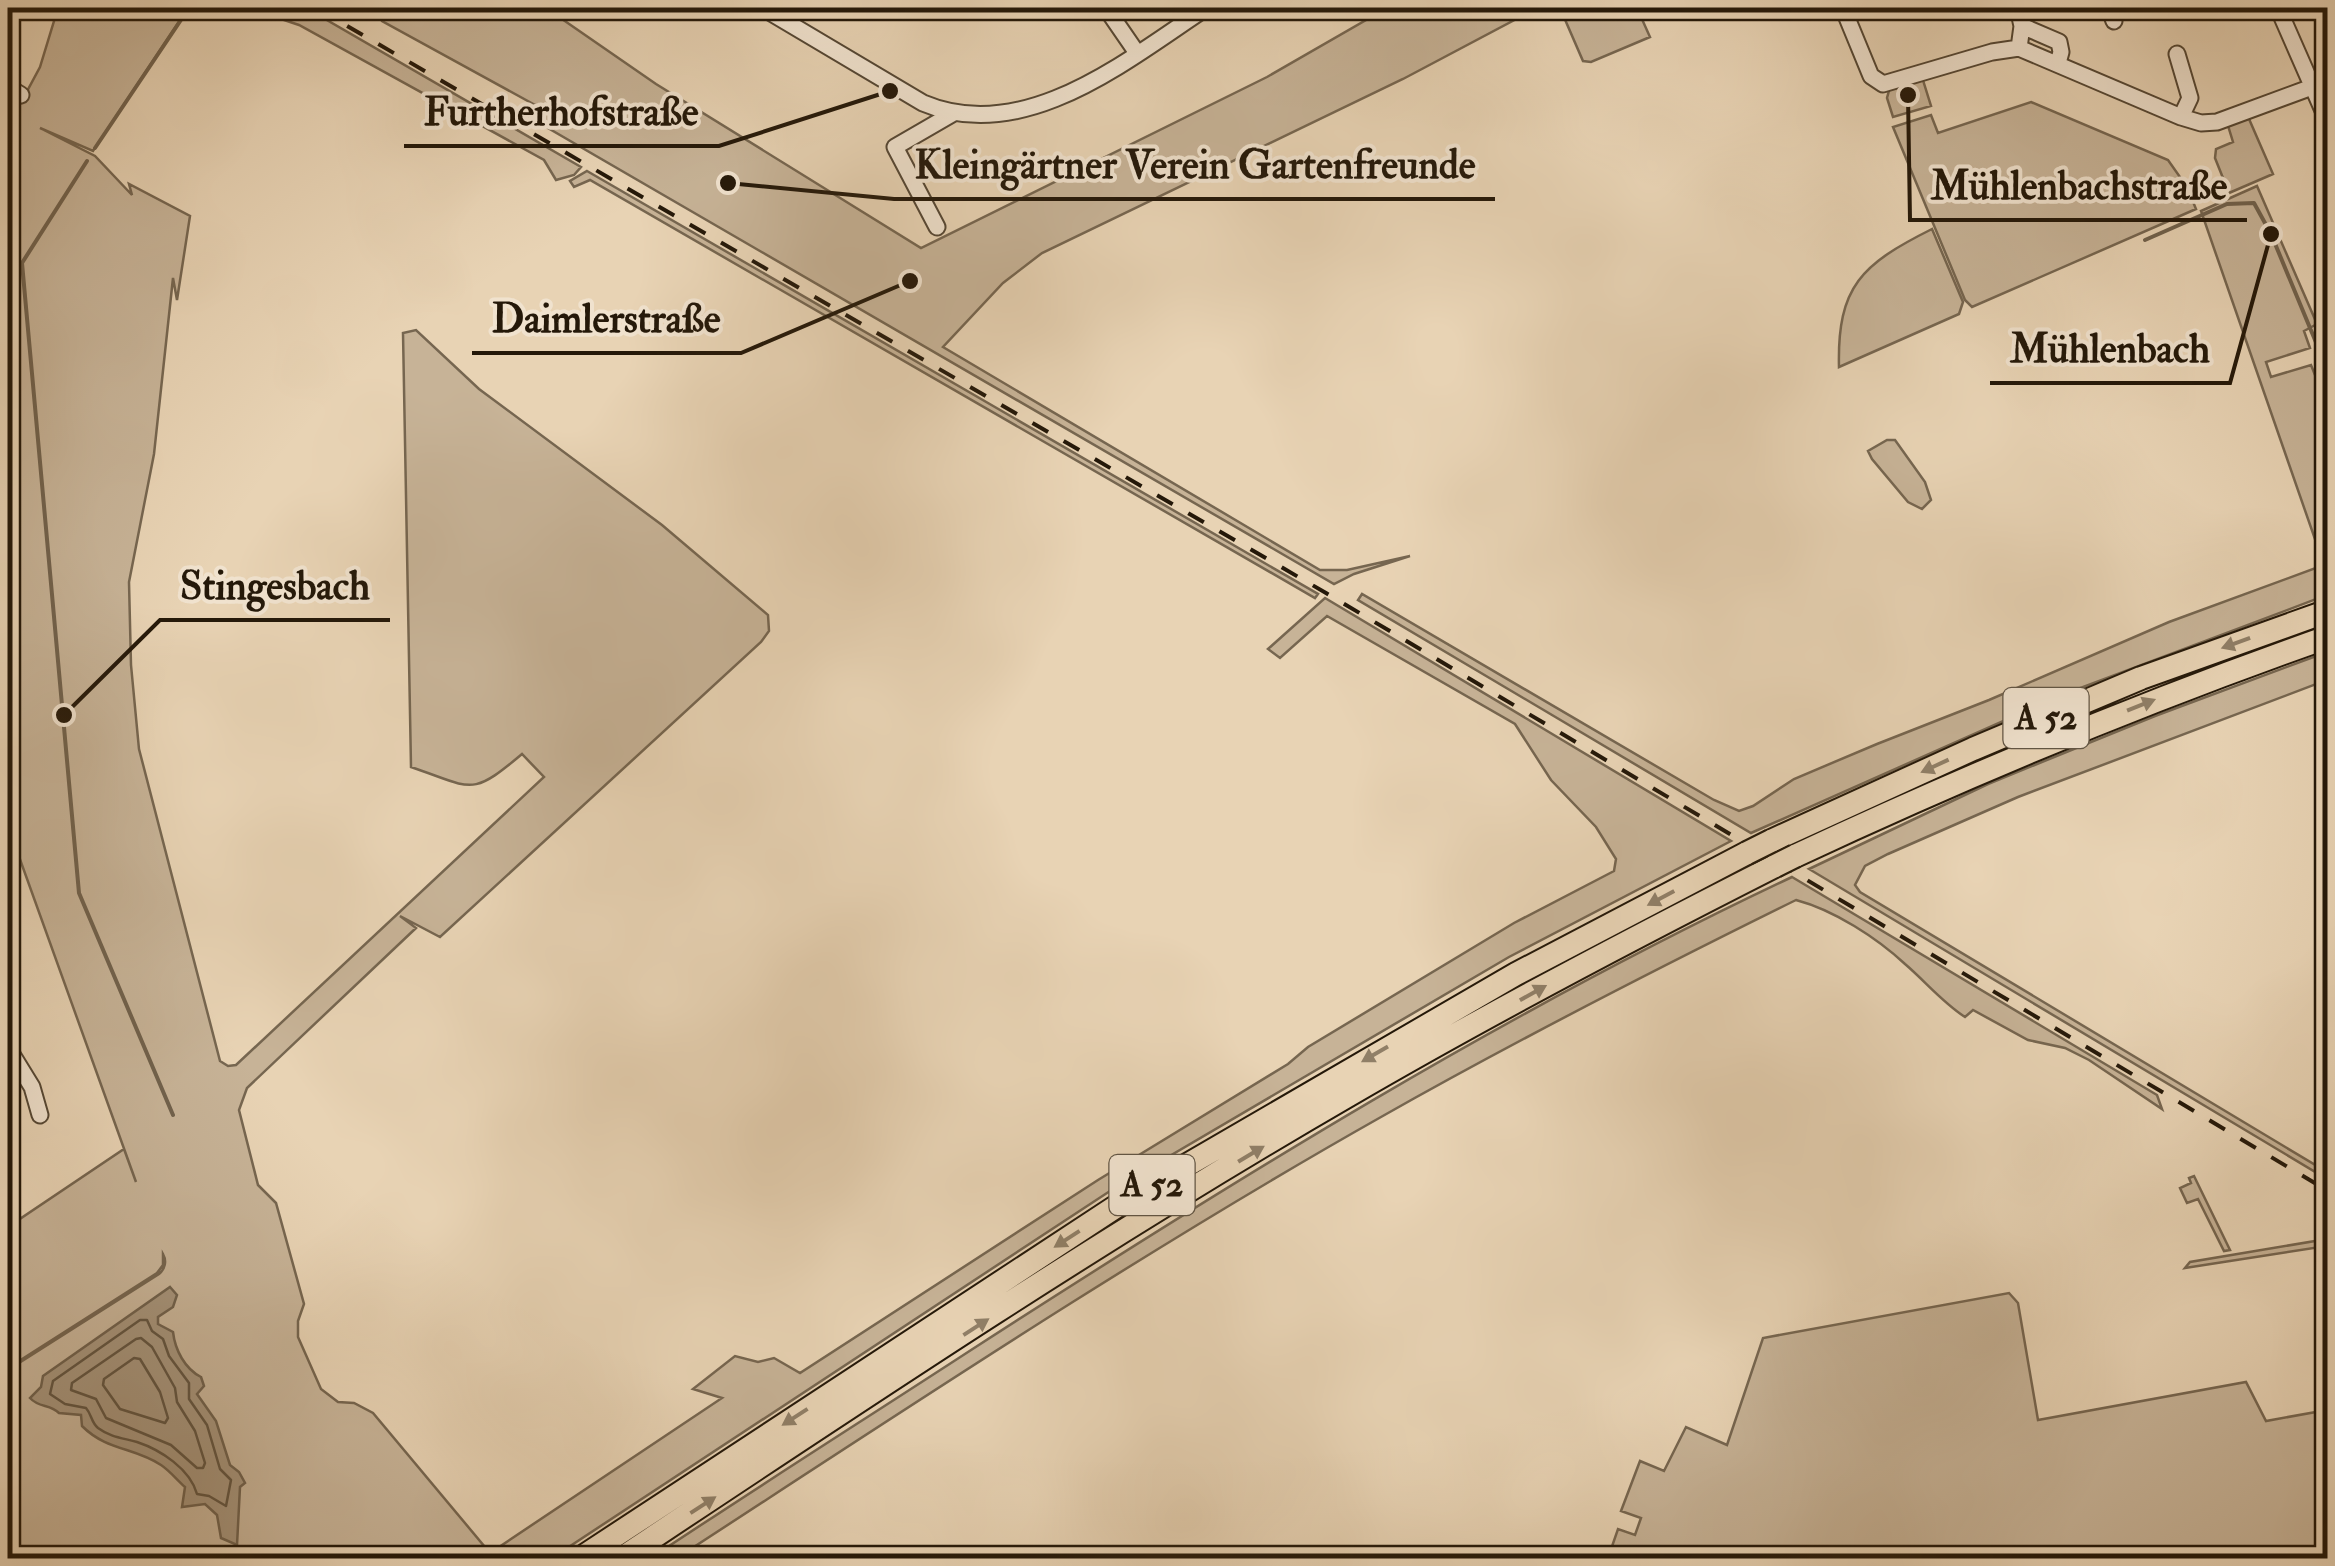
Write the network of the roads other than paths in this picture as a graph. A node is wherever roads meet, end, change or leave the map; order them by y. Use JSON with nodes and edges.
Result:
{"nodes":[{"id":1,"x":764,"y":8,"type":"edge"},
{"id":2,"x":1106,"y":8,"type":"edge"},
{"id":3,"x":1206,"y":8,"type":"edge"},
{"id":4,"x":1842,"y":8,"type":"edge"},
{"id":5,"x":2018,"y":8,"type":"edge"},
{"id":6,"x":2278,"y":8,"type":"edge"},
{"id":7,"x":2022,"y":26,"type":"junction"},
{"id":8,"x":2019,"y":48,"type":"junction"},
{"id":9,"x":1137,"y":53,"type":"junction"},
{"id":10,"x":2178,"y":54,"type":"dead end"},
{"id":11,"x":2058,"y":63,"type":"junction"},
{"id":12,"x":2312,"y":87,"type":"junction"},
{"id":13,"x":2190,"y":98,"type":"junction"},
{"id":14,"x":952,"y":114,"type":"junction"},
{"id":15,"x":2180,"y":117,"type":"junction"},
{"id":16,"x":2207,"y":122,"type":"junction"},
{"id":17,"x":2328,"y":122,"type":"edge"},
{"id":18,"x":938,"y":228,"type":"dead end"},
{"id":19,"x":2328,"y":611,"type":"edge"},
{"id":20,"x":2328,"y":637,"type":"edge"},
{"id":21,"x":8,"y":1048,"type":"edge"},
{"id":22,"x":40,"y":1115,"type":"dead end"},
{"id":23,"x":580,"y":1558,"type":"edge"},
{"id":24,"x":622,"y":1558,"type":"edge"}],
"edges":[{"from":1,"to":14,"type":"street"},
{"from":2,"to":9,"type":"street"},
{"from":3,"to":9,"type":"street"},
{"from":4,"to":8,"type":"street"},
{"from":5,"to":7,"type":"street"},
{"from":6,"to":12,"type":"street"},
{"from":7,"to":8,"type":"street"},
{"from":7,"to":11,"type":"street"},
{"from":8,"to":11,"type":"street"},
{"from":9,"to":14,"type":"street"},
{"from":10,"to":13,"type":"street"},
{"from":11,"to":15,"type":"street"},
{"from":12,"to":16,"type":"street"},
{"from":12,"to":17,"type":"street"},
{"from":13,"to":15,"type":"street"},
{"from":13,"to":16,"type":"street"},
{"from":14,"to":18,"type":"street"},
{"from":15,"to":16,"type":"street"},
{"from":19,"to":23,"type":"highway","number":"A 52","one_way":true,"bridge":true},
{"from":24,"to":20,"type":"highway","number":"A 52","one_way":true},
{"from":21,"to":22,"type":"street"}]}
